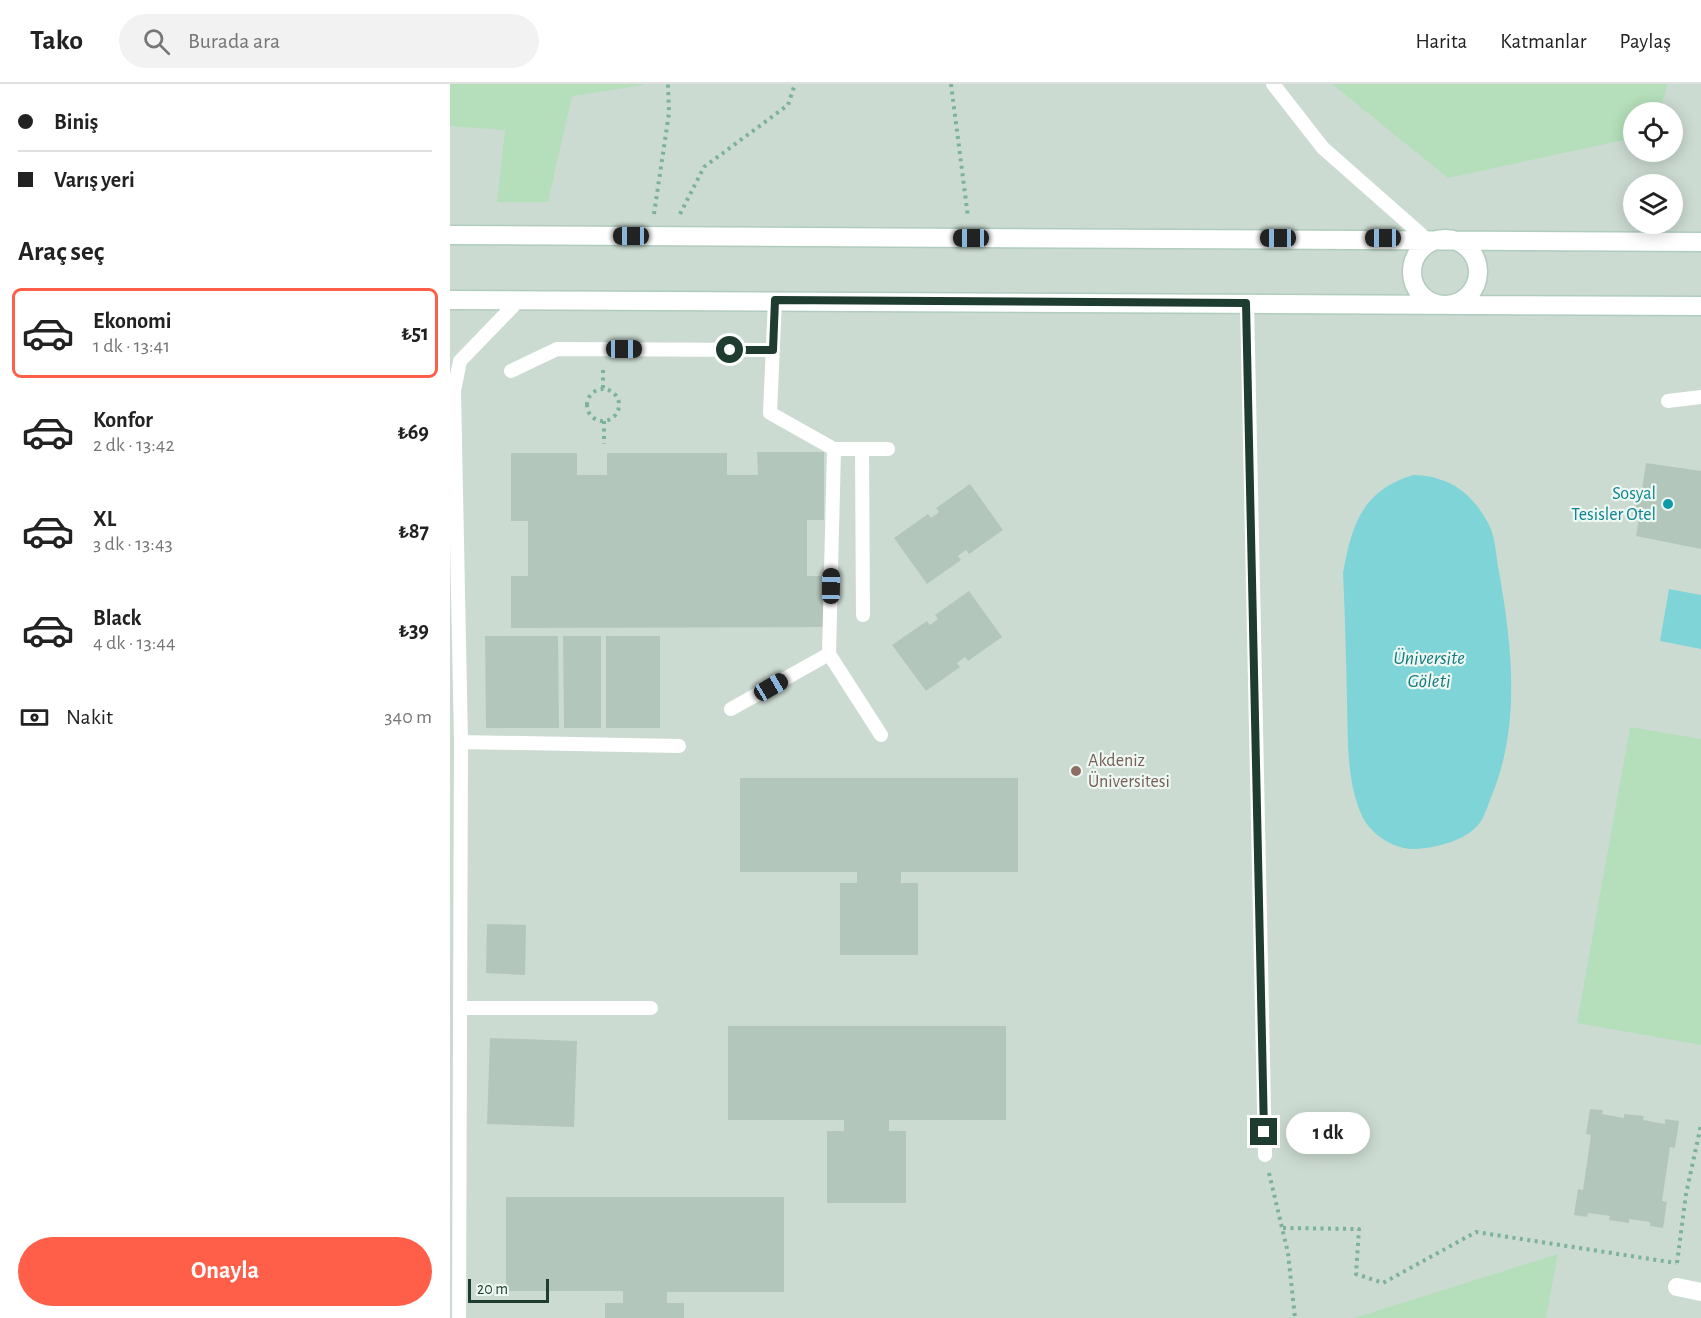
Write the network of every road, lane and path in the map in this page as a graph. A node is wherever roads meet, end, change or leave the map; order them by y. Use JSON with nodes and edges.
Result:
{"nodes":[{"id":1,"x":668,"y":84,"type":"edge"},
{"id":2,"x":795,"y":84,"type":"edge"},
{"id":3,"x":951,"y":84,"type":"edge"},
{"id":4,"x":1273,"y":84,"type":"edge"},
{"id":5,"x":450,"y":235,"type":"edge"},
{"id":6,"x":661,"y":236,"type":"junction"},
{"id":7,"x":971,"y":238,"type":"junction"},
{"id":8,"x":1425,"y":238,"type":"junction"},
{"id":9,"x":1445,"y":239,"type":"junction"},
{"id":10,"x":1701,"y":242,"type":"edge"},
{"id":11,"x":450,"y":300,"type":"edge"},
{"id":12,"x":519,"y":300,"type":"junction"},
{"id":13,"x":775,"y":300,"type":"junction"},
{"id":14,"x":1246,"y":303,"type":"junction"},
{"id":15,"x":1446,"y":304,"type":"junction"},
{"id":16,"x":1701,"y":306,"type":"edge"},
{"id":17,"x":773,"y":350,"type":"junction"},
{"id":18,"x":512,"y":371,"type":"dead end"},
{"id":19,"x":452,"y":390,"type":"edge"},
{"id":20,"x":1701,"y":397,"type":"edge"},
{"id":21,"x":1668,"y":401,"type":"dead end"},
{"id":22,"x":604,"y":421,"type":"junction"},
{"id":23,"x":604,"y":444,"type":"dead end"},
{"id":24,"x":834,"y":449,"type":"junction"},
{"id":25,"x":888,"y":449,"type":"dead end"},
{"id":26,"x":861,"y":450,"type":"junction"},
{"id":27,"x":863,"y":615,"type":"dead end"},
{"id":28,"x":829,"y":654,"type":"junction"},
{"id":29,"x":731,"y":709,"type":"dead end"},
{"id":30,"x":881,"y":735,"type":"dead end"},
{"id":31,"x":461,"y":742,"type":"junction"},
{"id":32,"x":679,"y":746,"type":"dead end"},
{"id":33,"x":460,"y":1008,"type":"junction"},
{"id":34,"x":651,"y":1008,"type":"dead end"},
{"id":35,"x":1701,"y":1125,"type":"edge"},
{"id":36,"x":1265,"y":1155,"type":"joint"},
{"id":37,"x":1283,"y":1228,"type":"junction"},
{"id":38,"x":1677,"y":1263,"type":"junction"},
{"id":39,"x":1677,"y":1287,"type":"joint"},
{"id":40,"x":1701,"y":1292,"type":"edge"},
{"id":41,"x":459,"y":1318,"type":"edge"},
{"id":42,"x":1295,"y":1318,"type":"edge"}],
"edges":[{"from":1,"to":6,"type":"path"},
{"from":2,"to":6,"type":"path"},
{"from":3,"to":7,"type":"path"},
{"from":4,"to":8,"type":"lane"},
{"from":5,"to":6,"type":"street"},
{"from":6,"to":7,"type":"street"},
{"from":7,"to":8,"type":"street"},
{"from":8,"to":9,"type":"street"},
{"from":9,"to":10,"type":"street"},
{"from":9,"to":15,"type":"street"},
{"from":9,"to":15,"type":"street"},
{"from":11,"to":12,"type":"street"},
{"from":12,"to":13,"type":"street"},
{"from":12,"to":19,"type":"lane"},
{"from":13,"to":14,"type":"street"},
{"from":13,"to":17,"type":"lane"},
{"from":14,"to":15,"type":"street"},
{"from":14,"to":36,"type":"lane"},
{"from":15,"to":16,"type":"street"},
{"from":17,"to":18,"type":"lane"},
{"from":17,"to":24,"type":"lane"},
{"from":19,"to":31,"type":"lane"},
{"from":20,"to":21,"type":"lane"},
{"from":22,"to":22,"type":"path"},
{"from":22,"to":23,"type":"path"},
{"from":24,"to":26,"type":"lane"},
{"from":24,"to":28,"type":"lane"},
{"from":25,"to":26,"type":"lane"},
{"from":26,"to":27,"type":"lane"},
{"from":28,"to":29,"type":"lane"},
{"from":28,"to":30,"type":"lane"},
{"from":31,"to":32,"type":"lane"},
{"from":31,"to":33,"type":"lane"},
{"from":33,"to":34,"type":"lane"},
{"from":33,"to":41,"type":"lane"},
{"from":35,"to":38,"type":"path"},
{"from":36,"to":37,"type":"path"},
{"from":37,"to":38,"type":"path"},
{"from":37,"to":42,"type":"path"},
{"from":38,"to":39,"type":"path"},
{"from":39,"to":40,"type":"street"}]}
